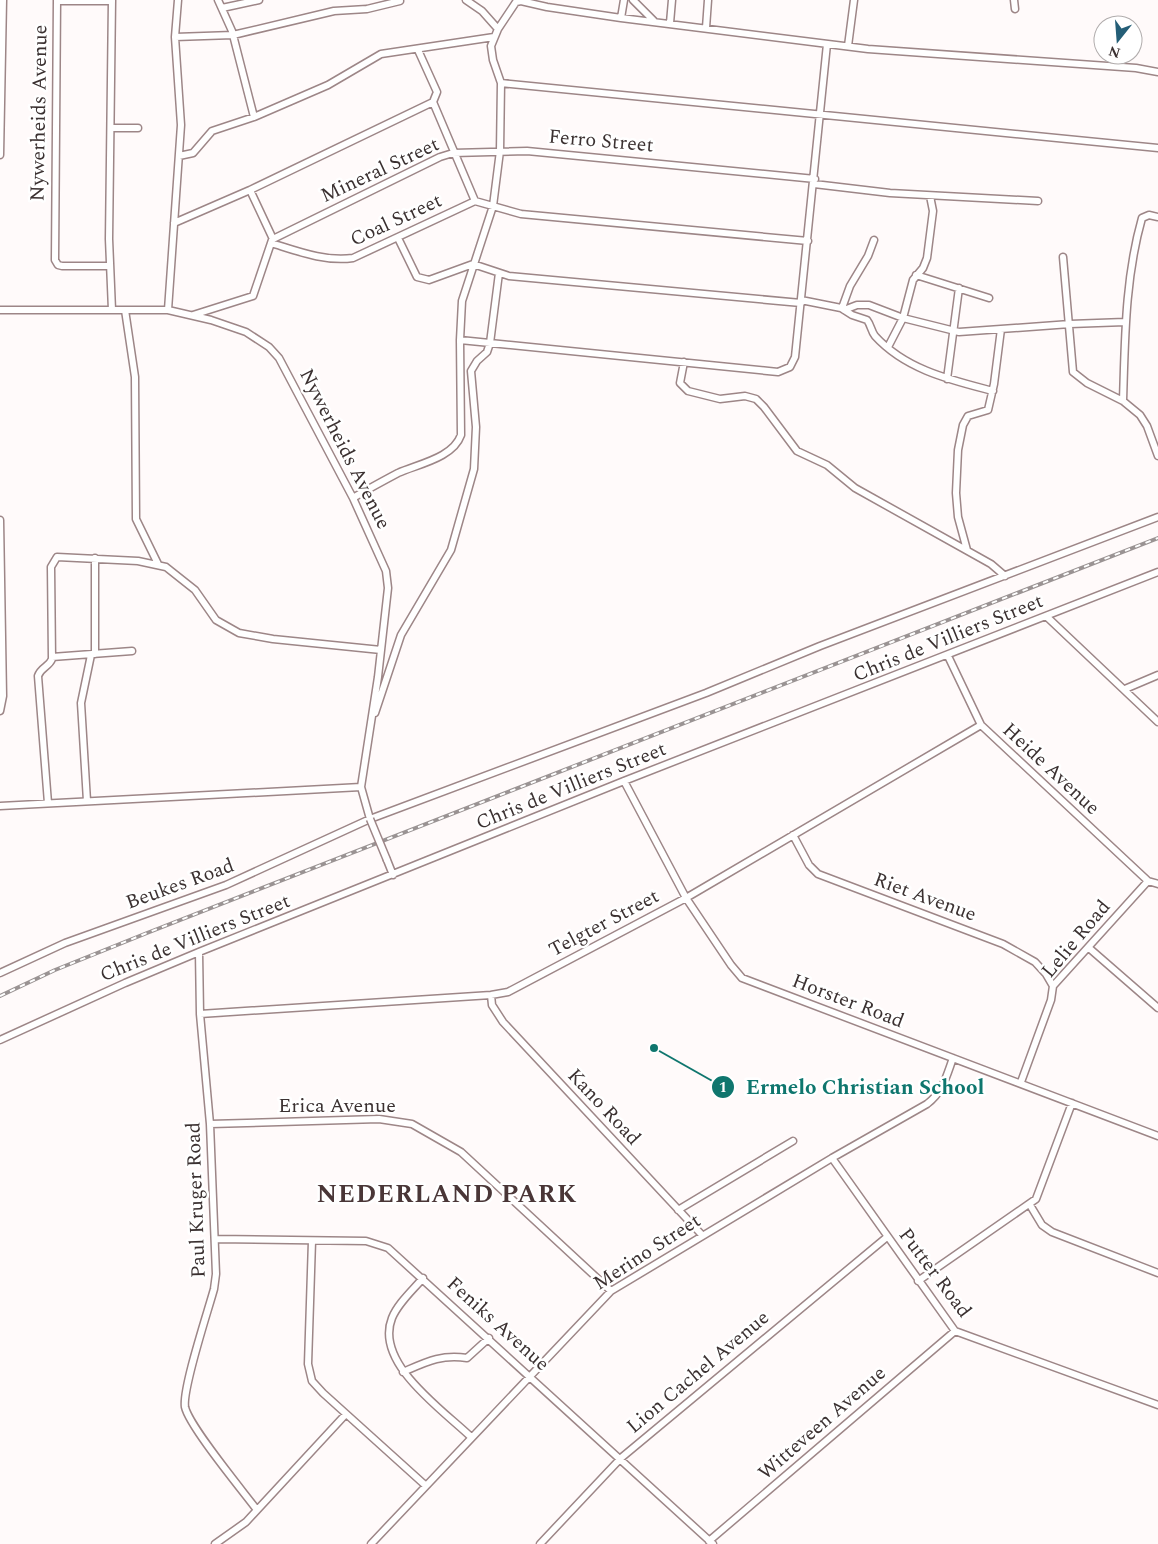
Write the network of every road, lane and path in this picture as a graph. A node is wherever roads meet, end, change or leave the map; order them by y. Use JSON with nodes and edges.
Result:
{"nodes":[{"id":1,"x":4,"y":0,"type":"edge"},
{"id":2,"x":57,"y":0,"type":"edge"},
{"id":3,"x":112,"y":0,"type":"edge"},
{"id":4,"x":178,"y":0,"type":"edge"},
{"id":5,"x":218,"y":0,"type":"edge"},
{"id":6,"x":259,"y":0,"type":"edge"},
{"id":7,"x":466,"y":0,"type":"edge"},
{"id":8,"x":624,"y":0,"type":"edge"},
{"id":9,"x":633,"y":0,"type":"edge"},
{"id":10,"x":672,"y":0,"type":"edge"},
{"id":11,"x":708,"y":0,"type":"edge"},
{"id":12,"x":854,"y":0,"type":"edge"},
{"id":13,"x":1014,"y":0,"type":"edge"},
{"id":14,"x":524,"y":1,"type":"edge"},
{"id":15,"x":400,"y":2,"type":"dead end"},
{"id":16,"x":222,"y":8,"type":"junction"},
{"id":17,"x":1015,"y":9,"type":"dead end"},
{"id":18,"x":621,"y":18,"type":"junction"},
{"id":19,"x":655,"y":21,"type":"junction"},
{"id":20,"x":670,"y":23,"type":"junction"},
{"id":21,"x":706,"y":28,"type":"junction"},
{"id":22,"x":498,"y":29,"type":"junction"},
{"id":23,"x":233,"y":35,"type":"junction"},
{"id":24,"x":175,"y":37,"type":"junction"},
{"id":25,"x":494,"y":37,"type":"junction"},
{"id":26,"x":827,"y":44,"type":"junction"},
{"id":27,"x":848,"y":46,"type":"junction"},
{"id":28,"x":418,"y":50,"type":"junction"},
{"id":29,"x":1158,"y":72,"type":"edge"},
{"id":30,"x":502,"y":84,"type":"junction"},
{"id":31,"x":433,"y":102,"type":"junction"},
{"id":32,"x":821,"y":114,"type":"junction"},
{"id":33,"x":254,"y":116,"type":"junction"},
{"id":34,"x":111,"y":128,"type":"junction"},
{"id":35,"x":138,"y":128,"type":"dead end"},
{"id":36,"x":1158,"y":148,"type":"edge"},
{"id":37,"x":500,"y":151,"type":"junction"},
{"id":38,"x":0,"y":154,"type":"edge"},
{"id":39,"x":454,"y":154,"type":"junction"},
{"id":40,"x":179,"y":156,"type":"junction"},
{"id":41,"x":815,"y":182,"type":"junction"},
{"id":42,"x":250,"y":190,"type":"junction"},
{"id":43,"x":930,"y":196,"type":"junction"},
{"id":44,"x":475,"y":201,"type":"junction"},
{"id":45,"x":1038,"y":201,"type":"dead end"},
{"id":46,"x":492,"y":206,"type":"junction"},
{"id":47,"x":1158,"y":217,"type":"edge"},
{"id":48,"x":174,"y":223,"type":"junction"},
{"id":49,"x":398,"y":238,"type":"junction"},
{"id":50,"x":874,"y":240,"type":"dead end"},
{"id":51,"x":272,"y":241,"type":"junction"},
{"id":52,"x":808,"y":241,"type":"junction"},
{"id":53,"x":1062,"y":257,"type":"dead end"},
{"id":54,"x":474,"y":262,"type":"junction"},
{"id":55,"x":110,"y":266,"type":"junction"},
{"id":56,"x":499,"y":273,"type":"junction"},
{"id":57,"x":916,"y":275,"type":"junction"},
{"id":58,"x":959,"y":288,"type":"junction"},
{"id":59,"x":989,"y":298,"type":"dead end"},
{"id":60,"x":801,"y":302,"type":"junction"},
{"id":61,"x":843,"y":309,"type":"junction"},
{"id":62,"x":0,"y":310,"type":"edge"},
{"id":63,"x":112,"y":310,"type":"junction"},
{"id":64,"x":125,"y":310,"type":"junction"},
{"id":65,"x":168,"y":310,"type":"junction"},
{"id":66,"x":194,"y":315,"type":"junction"},
{"id":67,"x":903,"y":318,"type":"junction"},
{"id":68,"x":1126,"y":322,"type":"junction"},
{"id":69,"x":1070,"y":324,"type":"junction"},
{"id":70,"x":1001,"y":329,"type":"junction"},
{"id":71,"x":954,"y":331,"type":"junction"},
{"id":72,"x":460,"y":340,"type":"junction"},
{"id":73,"x":490,"y":343,"type":"junction"},
{"id":74,"x":888,"y":347,"type":"junction"},
{"id":75,"x":684,"y":362,"type":"junction"},
{"id":76,"x":946,"y":379,"type":"junction"},
{"id":77,"x":993,"y":391,"type":"junction"},
{"id":78,"x":1123,"y":401,"type":"junction"},
{"id":79,"x":1158,"y":456,"type":"edge"},
{"id":80,"x":353,"y":498,"type":"junction"},
{"id":81,"x":1158,"y":516,"type":"edge"},
{"id":82,"x":0,"y":520,"type":"edge"},
{"id":83,"x":967,"y":550,"type":"junction"},
{"id":84,"x":95,"y":558,"type":"junction"},
{"id":85,"x":158,"y":564,"type":"junction"},
{"id":86,"x":1158,"y":572,"type":"edge"},
{"id":87,"x":1005,"y":576,"type":"junction"},
{"id":88,"x":1046,"y":616,"type":"junction"},
{"id":89,"x":381,"y":650,"type":"junction"},
{"id":90,"x":132,"y":651,"type":"dead end"},
{"id":91,"x":93,"y":655,"type":"junction"},
{"id":92,"x":948,"y":656,"type":"junction"},
{"id":93,"x":52,"y":657,"type":"junction"},
{"id":94,"x":1158,"y":675,"type":"edge"},
{"id":95,"x":1125,"y":689,"type":"junction"},
{"id":96,"x":0,"y":711,"type":"edge"},
{"id":97,"x":372,"y":719,"type":"junction"},
{"id":98,"x":1158,"y":722,"type":"edge"},
{"id":99,"x":981,"y":725,"type":"junction"},
{"id":100,"x":624,"y":781,"type":"junction"},
{"id":101,"x":361,"y":787,"type":"junction"},
{"id":102,"x":87,"y":801,"type":"junction"},
{"id":103,"x":48,"y":803,"type":"junction"},
{"id":104,"x":0,"y":806,"type":"edge"},
{"id":105,"x":370,"y":819,"type":"junction"},
{"id":106,"x":793,"y":834,"type":"junction"},
{"id":107,"x":393,"y":875,"type":"junction"},
{"id":108,"x":1148,"y":880,"type":"junction"},
{"id":109,"x":1158,"y":884,"type":"edge"},
{"id":110,"x":686,"y":898,"type":"junction"},
{"id":111,"x":1089,"y":948,"type":"junction"},
{"id":112,"x":199,"y":952,"type":"junction"},
{"id":113,"x":0,"y":973,"type":"edge"},
{"id":114,"x":1053,"y":986,"type":"junction"},
{"id":115,"x":491,"y":995,"type":"junction"},
{"id":116,"x":1158,"y":1008,"type":"edge"},
{"id":117,"x":200,"y":1014,"type":"junction"},
{"id":118,"x":0,"y":1040,"type":"edge"},
{"id":119,"x":953,"y":1058,"type":"junction"},
{"id":120,"x":1021,"y":1082,"type":"junction"},
{"id":121,"x":1072,"y":1103,"type":"junction"},
{"id":122,"x":210,"y":1124,"type":"junction"},
{"id":123,"x":1158,"y":1136,"type":"edge"},
{"id":124,"x":793,"y":1141,"type":"dead end"},
{"id":125,"x":832,"y":1158,"type":"junction"},
{"id":126,"x":1030,"y":1205,"type":"junction"},
{"id":127,"x":678,"y":1210,"type":"junction"},
{"id":128,"x":702,"y":1235,"type":"junction"},
{"id":129,"x":887,"y":1237,"type":"junction"},
{"id":130,"x":215,"y":1238,"type":"junction"},
{"id":131,"x":312,"y":1241,"type":"junction"},
{"id":132,"x":1158,"y":1273,"type":"edge"},
{"id":133,"x":423,"y":1278,"type":"junction"},
{"id":134,"x":918,"y":1281,"type":"junction"},
{"id":135,"x":611,"y":1291,"type":"junction"},
{"id":136,"x":955,"y":1331,"type":"junction"},
{"id":137,"x":489,"y":1338,"type":"junction"},
{"id":138,"x":403,"y":1372,"type":"junction"},
{"id":139,"x":530,"y":1375,"type":"junction"},
{"id":140,"x":1158,"y":1404,"type":"edge"},
{"id":141,"x":346,"y":1414,"type":"junction"},
{"id":142,"x":471,"y":1437,"type":"junction"},
{"id":143,"x":621,"y":1458,"type":"junction"},
{"id":144,"x":425,"y":1485,"type":"junction"},
{"id":145,"x":257,"y":1510,"type":"junction"},
{"id":146,"x":711,"y":1542,"type":"edge"},
{"id":147,"x":214,"y":1544,"type":"edge"},
{"id":148,"x":370,"y":1544,"type":"edge"},
{"id":149,"x":541,"y":1544,"type":"edge"}],
"edges":[{"from":1,"to":38,"type":"street"},
{"from":2,"to":3,"type":"street","name":"Nywerheids Avenue"},
{"from":2,"to":55,"type":"street","name":"Nywerheids Avenue"},
{"from":3,"to":34,"type":"street","name":"Nywerheids Avenue"},
{"from":4,"to":24,"type":"street"},
{"from":5,"to":16,"type":"street"},
{"from":6,"to":16,"type":"street"},
{"from":7,"to":22,"type":"street"},
{"from":8,"to":18,"type":"street"},
{"from":9,"to":19,"type":"street"},
{"from":10,"to":20,"type":"street"},
{"from":11,"to":21,"type":"street"},
{"from":12,"to":27,"type":"street"},
{"from":13,"to":17,"type":"street"},
{"from":14,"to":18,"type":"street"},
{"from":14,"to":22,"type":"street"},
{"from":15,"to":23,"type":"street"},
{"from":16,"to":23,"type":"street"},
{"from":18,"to":19,"type":"street"},
{"from":19,"to":20,"type":"street"},
{"from":20,"to":21,"type":"street"},
{"from":21,"to":26,"type":"street"},
{"from":22,"to":25,"type":"street"},
{"from":23,"to":24,"type":"street"},
{"from":23,"to":33,"type":"street"},
{"from":24,"to":40,"type":"street"},
{"from":25,"to":28,"type":"street"},
{"from":25,"to":30,"type":"street"},
{"from":26,"to":27,"type":"street"},
{"from":26,"to":32,"type":"street"},
{"from":27,"to":29,"type":"street"},
{"from":28,"to":31,"type":"street"},
{"from":28,"to":33,"type":"street"},
{"from":30,"to":32,"type":"street"},
{"from":30,"to":37,"type":"street"},
{"from":31,"to":39,"type":"street","name":"Mineral Street"},
{"from":31,"to":42,"type":"street","name":"Mineral Street"},
{"from":32,"to":36,"type":"street"},
{"from":32,"to":41,"type":"street"},
{"from":33,"to":40,"type":"street"},
{"from":34,"to":35,"type":"street"},
{"from":34,"to":55,"type":"street","name":"Nywerheids Avenue"},
{"from":37,"to":39,"type":"street","name":"Ferro Street"},
{"from":37,"to":41,"type":"street","name":"Ferro Street"},
{"from":37,"to":46,"type":"street"},
{"from":39,"to":44,"type":"street"},
{"from":39,"to":51,"type":"street","name":"Mineral Street"},
{"from":40,"to":48,"type":"street"},
{"from":41,"to":43,"type":"street","name":"Ferro Street"},
{"from":41,"to":52,"type":"street"},
{"from":42,"to":48,"type":"street","name":"Mineral Street"},
{"from":42,"to":51,"type":"street"},
{"from":43,"to":45,"type":"street","name":"Ferro Street"},
{"from":43,"to":57,"type":"street"},
{"from":44,"to":46,"type":"street"},
{"from":44,"to":49,"type":"street","name":"Coal Street"},
{"from":46,"to":52,"type":"street"},
{"from":46,"to":54,"type":"street"},
{"from":47,"to":68,"type":"street"},
{"from":48,"to":65,"type":"street"},
{"from":49,"to":51,"type":"street","name":"Coal Street"},
{"from":49,"to":54,"type":"street"},
{"from":50,"to":61,"type":"street"},
{"from":51,"to":66,"type":"street"},
{"from":52,"to":60,"type":"street"},
{"from":53,"to":69,"type":"street"},
{"from":54,"to":56,"type":"street"},
{"from":54,"to":72,"type":"street"},
{"from":55,"to":63,"type":"street","name":"Nywerheids Avenue"},
{"from":56,"to":60,"type":"street"},
{"from":56,"to":73,"type":"street"},
{"from":57,"to":58,"type":"street"},
{"from":57,"to":67,"type":"street"},
{"from":58,"to":59,"type":"street"},
{"from":58,"to":71,"type":"street"},
{"from":60,"to":61,"type":"street"},
{"from":60,"to":75,"type":"street"},
{"from":61,"to":67,"type":"street"},
{"from":61,"to":74,"type":"street"},
{"from":62,"to":63,"type":"street"},
{"from":63,"to":64,"type":"street"},
{"from":64,"to":65,"type":"street"},
{"from":64,"to":85,"type":"street"},
{"from":65,"to":66,"type":"street","name":"Nywerheids Avenue"},
{"from":66,"to":80,"type":"street","name":"Nywerheids Avenue"},
{"from":67,"to":71,"type":"street"},
{"from":67,"to":74,"type":"street"},
{"from":68,"to":69,"type":"street"},
{"from":68,"to":78,"type":"street"},
{"from":69,"to":70,"type":"street"},
{"from":69,"to":78,"type":"street"},
{"from":70,"to":71,"type":"street"},
{"from":70,"to":77,"type":"street"},
{"from":71,"to":76,"type":"street"},
{"from":72,"to":73,"type":"street"},
{"from":72,"to":80,"type":"street"},
{"from":73,"to":75,"type":"street"},
{"from":73,"to":97,"type":"street"},
{"from":74,"to":76,"type":"street"},
{"from":75,"to":83,"type":"street"},
{"from":76,"to":77,"type":"street"},
{"from":77,"to":83,"type":"street"},
{"from":78,"to":79,"type":"street"},
{"from":80,"to":89,"type":"street","name":"Nywerheids Avenue"},
{"from":81,"to":87,"type":"street","name":"Beukes Road"},
{"from":82,"to":96,"type":"street"},
{"from":83,"to":87,"type":"street"},
{"from":84,"to":85,"type":"street"},
{"from":84,"to":91,"type":"street"},
{"from":84,"to":93,"type":"street"},
{"from":85,"to":89,"type":"street"},
{"from":86,"to":88,"type":"street","name":"Chris de Villiers Street"},
{"from":87,"to":105,"type":"street","name":"Beukes Road"},
{"from":88,"to":92,"type":"street","name":"Chris de Villiers Street"},
{"from":88,"to":95,"type":"street"},
{"from":89,"to":97,"type":"street","name":"Nywerheids Avenue"},
{"from":90,"to":91,"type":"street"},
{"from":91,"to":93,"type":"street"},
{"from":91,"to":102,"type":"street"},
{"from":92,"to":99,"type":"street","name":"Heide Avenue"},
{"from":92,"to":100,"type":"street","name":"Chris de Villiers Street"},
{"from":93,"to":103,"type":"street"},
{"from":94,"to":95,"type":"street"},
{"from":95,"to":98,"type":"street"},
{"from":97,"to":101,"type":"street"},
{"from":99,"to":106,"type":"street","name":"Telgter Street"},
{"from":99,"to":108,"type":"street","name":"Heide Avenue"},
{"from":100,"to":107,"type":"street","name":"Chris de Villiers Street"},
{"from":100,"to":110,"type":"street","name":"Horster Road"},
{"from":101,"to":102,"type":"street"},
{"from":101,"to":105,"type":"street"},
{"from":102,"to":103,"type":"street"},
{"from":103,"to":104,"type":"street"},
{"from":105,"to":107,"type":"street","bridge":true},
{"from":105,"to":113,"type":"street","name":"Beukes Road"},
{"from":106,"to":110,"type":"street","name":"Telgter Street"},
{"from":106,"to":114,"type":"street","name":"Riet Avenue"},
{"from":107,"to":112,"type":"street","name":"Chris de Villiers Street"},
{"from":108,"to":109,"type":"street","name":"Heide Avenue"},
{"from":108,"to":111,"type":"street","name":"Lelie Road"},
{"from":110,"to":115,"type":"street","name":"Telgter Street"},
{"from":110,"to":119,"type":"street","name":"Horster Road"},
{"from":111,"to":114,"type":"street","name":"Lelie Road"},
{"from":111,"to":116,"type":"street"},
{"from":112,"to":117,"type":"street","name":"Paul Kruger Road"},
{"from":112,"to":118,"type":"street","name":"Chris de Villiers Street"},
{"from":114,"to":120,"type":"street","name":"Lelie Road"},
{"from":115,"to":117,"type":"street","name":"Telgter Street"},
{"from":115,"to":127,"type":"street","name":"Kano Road"},
{"from":117,"to":122,"type":"street","name":"Paul Kruger Road"},
{"from":119,"to":120,"type":"street","name":"Horster Road"},
{"from":119,"to":125,"type":"street","name":"Merino Street"},
{"from":120,"to":121,"type":"street","name":"Horster Road"},
{"from":121,"to":123,"type":"street","name":"Horster Road"},
{"from":121,"to":126,"type":"street"},
{"from":122,"to":130,"type":"street","name":"Paul Kruger Road"},
{"from":122,"to":135,"type":"street","name":"Erica Avenue"},
{"from":124,"to":127,"type":"street"},
{"from":125,"to":128,"type":"street","name":"Merino Street"},
{"from":125,"to":129,"type":"street","name":"Putter Road"},
{"from":126,"to":132,"type":"street"},
{"from":126,"to":134,"type":"street"},
{"from":127,"to":128,"type":"street","name":"Kano Road"},
{"from":128,"to":135,"type":"street","name":"Merino Street"},
{"from":129,"to":134,"type":"street","name":"Putter Road"},
{"from":129,"to":143,"type":"street","name":"Lion Cachel Avenue"},
{"from":130,"to":131,"type":"street","name":"Feniks Avenue"},
{"from":130,"to":145,"type":"street","name":"Paul Kruger Road"},
{"from":131,"to":133,"type":"street","name":"Feniks Avenue"},
{"from":131,"to":141,"type":"street"},
{"from":133,"to":137,"type":"street","name":"Feniks Avenue"},
{"from":133,"to":138,"type":"street"},
{"from":134,"to":136,"type":"street","name":"Putter Road"},
{"from":135,"to":139,"type":"street","name":"Merino Street"},
{"from":136,"to":140,"type":"street","name":"Putter Road"},
{"from":136,"to":146,"type":"street","name":"Witteveen Avenue"},
{"from":137,"to":138,"type":"street"},
{"from":137,"to":139,"type":"street","name":"Feniks Avenue"},
{"from":138,"to":142,"type":"street"},
{"from":139,"to":142,"type":"street","name":"Merino Street"},
{"from":139,"to":143,"type":"street","name":"Feniks Avenue"},
{"from":141,"to":144,"type":"street"},
{"from":141,"to":145,"type":"street"},
{"from":142,"to":144,"type":"street","name":"Merino Street"},
{"from":143,"to":146,"type":"street","name":"Feniks Avenue"},
{"from":143,"to":149,"type":"street","name":"Lion Cachel Avenue"},
{"from":144,"to":148,"type":"street","name":"Merino Street"},
{"from":145,"to":147,"type":"street"}]}
